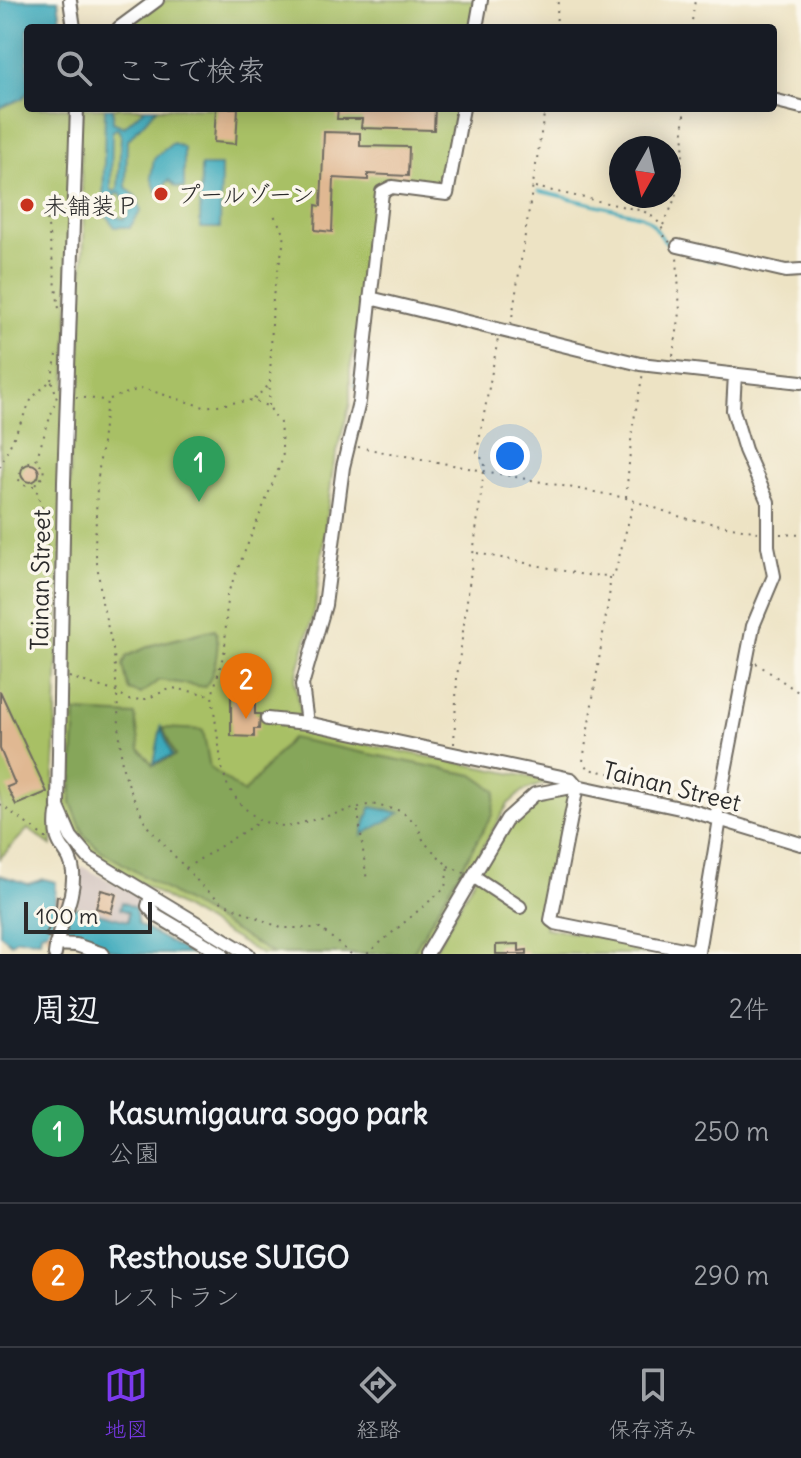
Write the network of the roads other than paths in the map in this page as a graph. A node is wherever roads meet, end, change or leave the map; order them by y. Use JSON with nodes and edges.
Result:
{"nodes":[{"id":1,"x":70,"y":0,"type":"edge"},
{"id":2,"x":157,"y":0,"type":"edge"},
{"id":3,"x":481,"y":0,"type":"edge"},
{"id":4,"x":73,"y":24,"type":"edge"},
{"id":5,"x":124,"y":24,"type":"edge"},
{"id":6,"x":477,"y":24,"type":"edge"},
{"id":7,"x":777,"y":101,"type":"edge"},
{"id":8,"x":801,"y":107,"type":"edge"},
{"id":9,"x":77,"y":112,"type":"edge"},
{"id":10,"x":462,"y":112,"type":"edge"},
{"id":11,"x":678,"y":246,"type":"road end"},
{"id":12,"x":801,"y":270,"type":"edge"},
{"id":13,"x":370,"y":298,"type":"junction"},
{"id":14,"x":735,"y":374,"type":"junction"},
{"id":15,"x":801,"y":382,"type":"edge"},
{"id":16,"x":267,"y":719,"type":"dead end"},
{"id":17,"x":307,"y":723,"type":"junction"},
{"id":18,"x":577,"y":786,"type":"junction"},
{"id":19,"x":58,"y":807,"type":"junction"},
{"id":20,"x":718,"y":819,"type":"junction"},
{"id":21,"x":801,"y":844,"type":"edge"},
{"id":22,"x":473,"y":876,"type":"junction"},
{"id":23,"x":151,"y":896,"type":"junction"},
{"id":24,"x":520,"y":907,"type":"dead end"},
{"id":25,"x":56,"y":945,"type":"edge"},
{"id":26,"x":103,"y":954,"type":"edge"},
{"id":27,"x":222,"y":954,"type":"edge"},
{"id":28,"x":248,"y":954,"type":"edge"},
{"id":29,"x":427,"y":954,"type":"edge"}],
"edges":[{"from":1,"to":4,"type":"street"},
{"from":2,"to":5,"type":"street"},
{"from":3,"to":6,"type":"street"},
{"from":7,"to":8,"type":"street"},
{"from":9,"to":19,"type":"street","name":"Tainan Street"},
{"from":10,"to":13,"type":"street"},
{"from":11,"to":12,"type":"street"},
{"from":13,"to":14,"type":"street"},
{"from":13,"to":17,"type":"street"},
{"from":14,"to":15,"type":"street"},
{"from":14,"to":20,"type":"street"},
{"from":16,"to":17,"type":"street"},
{"from":17,"to":18,"type":"street"},
{"from":18,"to":20,"type":"street","name":"Tainan Street"},
{"from":18,"to":20,"type":"street"},
{"from":18,"to":22,"type":"street","name":"Tainan Street"},
{"from":19,"to":23,"type":"street","name":"Tainan Street"},
{"from":19,"to":25,"type":"street"},
{"from":20,"to":21,"type":"street","name":"Tainan Street"},
{"from":22,"to":24,"type":"street"},
{"from":22,"to":29,"type":"street","name":"Tainan Street"},
{"from":23,"to":27,"type":"street"},
{"from":23,"to":28,"type":"street","name":"Tainan Street"},
{"from":25,"to":26,"type":"street"}]}
